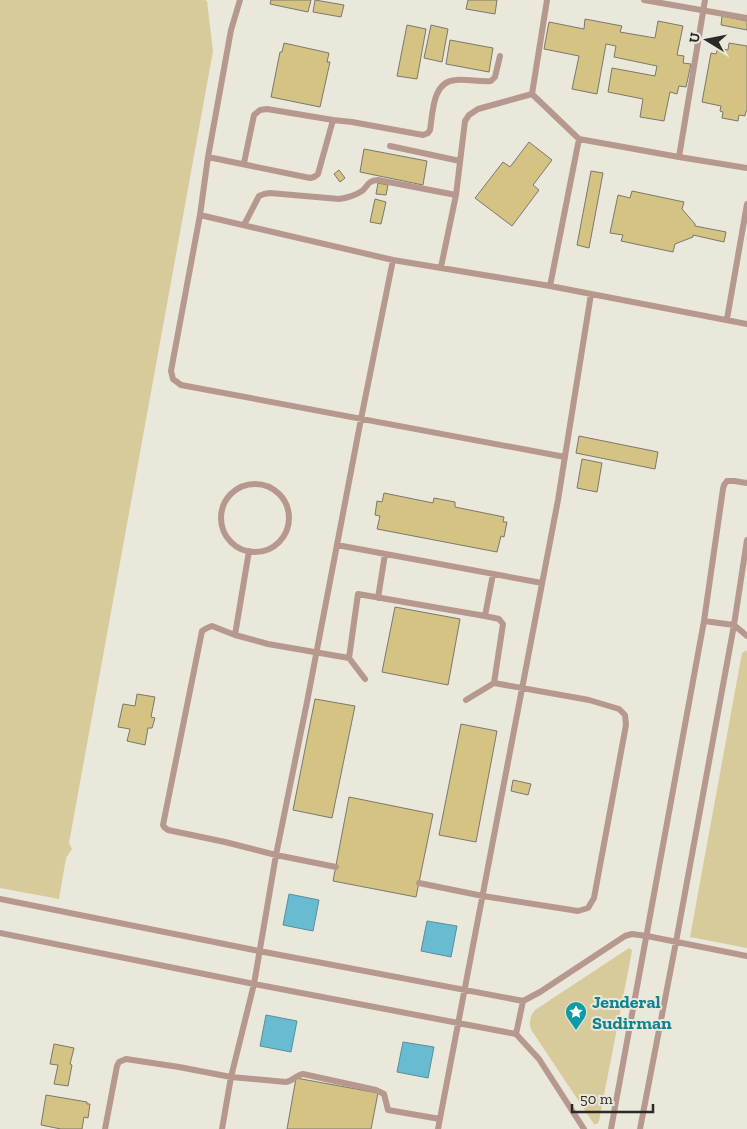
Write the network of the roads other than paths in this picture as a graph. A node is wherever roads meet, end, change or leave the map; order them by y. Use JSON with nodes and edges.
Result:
{"nodes":[{"id":1,"x":240,"y":0,"type":"edge"},
{"id":2,"x":548,"y":0,"type":"edge"},
{"id":3,"x":644,"y":0,"type":"edge"},
{"id":4,"x":705,"y":0,"type":"edge"},
{"id":5,"x":703,"y":11,"type":"junction"},
{"id":6,"x":747,"y":18,"type":"edge"},
{"id":7,"x":500,"y":56,"type":"dead end"},
{"id":8,"x":532,"y":94,"type":"junction"},
{"id":9,"x":333,"y":120,"type":"junction"},
{"id":10,"x":579,"y":139,"type":"junction"},
{"id":11,"x":390,"y":146,"type":"dead end"},
{"id":12,"x":208,"y":156,"type":"junction"},
{"id":13,"x":680,"y":157,"type":"junction"},
{"id":14,"x":460,"y":161,"type":"junction"},
{"id":15,"x":244,"y":163,"type":"junction"},
{"id":16,"x":747,"y":168,"type":"edge"},
{"id":17,"x":456,"y":195,"type":"junction"},
{"id":18,"x":747,"y":204,"type":"edge"},
{"id":19,"x":200,"y":215,"type":"junction"},
{"id":20,"x":244,"y":225,"type":"junction"},
{"id":21,"x":393,"y":260,"type":"junction"},
{"id":22,"x":441,"y":267,"type":"junction"},
{"id":23,"x":550,"y":286,"type":"junction"},
{"id":24,"x":591,"y":294,"type":"junction"},
{"id":25,"x":726,"y":319,"type":"junction"},
{"id":26,"x":747,"y":324,"type":"edge"},
{"id":27,"x":361,"y":418,"type":"junction"},
{"id":28,"x":565,"y":457,"type":"junction"},
{"id":29,"x":747,"y":483,"type":"edge"},
{"id":30,"x":747,"y":540,"type":"edge"},
{"id":31,"x":337,"y":545,"type":"junction"},
{"id":32,"x":249,"y":552,"type":"junction"},
{"id":33,"x":385,"y":554,"type":"junction"},
{"id":34,"x":493,"y":574,"type":"junction"},
{"id":35,"x":542,"y":583,"type":"junction"},
{"id":36,"x":378,"y":598,"type":"junction"},
{"id":37,"x":485,"y":616,"type":"junction"},
{"id":38,"x":704,"y":620,"type":"junction"},
{"id":39,"x":734,"y":625,"type":"junction"},
{"id":40,"x":234,"y":635,"type":"junction"},
{"id":41,"x":747,"y":636,"type":"edge"},
{"id":42,"x":316,"y":652,"type":"junction"},
{"id":43,"x":349,"y":658,"type":"junction"},
{"id":44,"x":365,"y":679,"type":"dead end"},
{"id":45,"x":494,"y":683,"type":"junction"},
{"id":46,"x":522,"y":688,"type":"junction"},
{"id":47,"x":466,"y":700,"type":"dead end"},
{"id":48,"x":276,"y":855,"type":"junction"},
{"id":49,"x":336,"y":867,"type":"dead end"},
{"id":50,"x":419,"y":883,"type":"dead end"},
{"id":51,"x":483,"y":896,"type":"junction"},
{"id":52,"x":0,"y":899,"type":"edge"},
{"id":53,"x":0,"y":933,"type":"edge"},
{"id":54,"x":647,"y":936,"type":"junction"},
{"id":55,"x":676,"y":942,"type":"junction"},
{"id":56,"x":259,"y":951,"type":"junction"},
{"id":57,"x":747,"y":956,"type":"edge"},
{"id":58,"x":254,"y":984,"type":"junction"},
{"id":59,"x":464,"y":990,"type":"junction"},
{"id":60,"x":523,"y":1001,"type":"junction"},
{"id":61,"x":457,"y":1022,"type":"junction"},
{"id":62,"x":516,"y":1034,"type":"junction"},
{"id":63,"x":231,"y":1078,"type":"junction"},
{"id":64,"x":440,"y":1119,"type":"junction"},
{"id":65,"x":104,"y":1129,"type":"edge"},
{"id":66,"x":222,"y":1129,"type":"edge"},
{"id":67,"x":438,"y":1129,"type":"edge"},
{"id":68,"x":584,"y":1129,"type":"edge"},
{"id":69,"x":611,"y":1129,"type":"edge"},
{"id":70,"x":640,"y":1129,"type":"edge"}],
"edges":[{"from":1,"to":12,"type":"lane"},
{"from":2,"to":8,"type":"lane"},
{"from":3,"to":5,"type":"lane"},
{"from":4,"to":5,"type":"lane"},
{"from":5,"to":6,"type":"lane"},
{"from":5,"to":13,"type":"lane"},
{"from":7,"to":9,"type":"lane"},
{"from":8,"to":10,"type":"lane"},
{"from":8,"to":14,"type":"lane"},
{"from":9,"to":15,"type":"lane"},
{"from":9,"to":15,"type":"lane"},
{"from":10,"to":13,"type":"lane"},
{"from":10,"to":23,"type":"lane"},
{"from":11,"to":14,"type":"lane"},
{"from":12,"to":15,"type":"lane"},
{"from":12,"to":19,"type":"lane"},
{"from":13,"to":16,"type":"lane"},
{"from":14,"to":17,"type":"lane"},
{"from":17,"to":20,"type":"lane"},
{"from":17,"to":22,"type":"lane"},
{"from":18,"to":25,"type":"lane"},
{"from":19,"to":20,"type":"lane"},
{"from":19,"to":27,"type":"lane"},
{"from":20,"to":21,"type":"lane"},
{"from":21,"to":22,"type":"lane"},
{"from":21,"to":27,"type":"lane"},
{"from":22,"to":23,"type":"lane"},
{"from":23,"to":24,"type":"lane"},
{"from":24,"to":25,"type":"lane"},
{"from":24,"to":28,"type":"lane"},
{"from":25,"to":26,"type":"lane"},
{"from":27,"to":28,"type":"lane"},
{"from":27,"to":31,"type":"lane"},
{"from":28,"to":35,"type":"lane"},
{"from":29,"to":38,"type":"lane"},
{"from":30,"to":39,"type":"lane"},
{"from":31,"to":33,"type":"lane"},
{"from":31,"to":42,"type":"lane"},
{"from":32,"to":32,"type":"lane"},
{"from":32,"to":40,"type":"lane"},
{"from":33,"to":34,"type":"lane"},
{"from":33,"to":36,"type":"lane"},
{"from":34,"to":35,"type":"lane"},
{"from":34,"to":37,"type":"lane"},
{"from":35,"to":46,"type":"lane"},
{"from":36,"to":37,"type":"lane"},
{"from":36,"to":43,"type":"lane"},
{"from":37,"to":45,"type":"lane"},
{"from":38,"to":39,"type":"lane"},
{"from":38,"to":54,"type":"lane"},
{"from":39,"to":41,"type":"lane"},
{"from":39,"to":55,"type":"lane"},
{"from":40,"to":42,"type":"lane"},
{"from":40,"to":48,"type":"lane"},
{"from":42,"to":43,"type":"lane"},
{"from":42,"to":48,"type":"lane"},
{"from":43,"to":44,"type":"lane"},
{"from":45,"to":46,"type":"lane"},
{"from":45,"to":47,"type":"lane"},
{"from":46,"to":51,"type":"lane"},
{"from":46,"to":51,"type":"lane"},
{"from":48,"to":49,"type":"lane"},
{"from":48,"to":56,"type":"lane"},
{"from":50,"to":51,"type":"lane"},
{"from":51,"to":59,"type":"lane"},
{"from":52,"to":56,"type":"lane"},
{"from":53,"to":58,"type":"lane"},
{"from":54,"to":55,"type":"lane"},
{"from":54,"to":60,"type":"lane"},
{"from":54,"to":69,"type":"lane"},
{"from":55,"to":57,"type":"lane"},
{"from":55,"to":70,"type":"lane"},
{"from":56,"to":58,"type":"lane"},
{"from":56,"to":59,"type":"lane"},
{"from":58,"to":61,"type":"lane"},
{"from":58,"to":63,"type":"lane"},
{"from":59,"to":60,"type":"lane"},
{"from":59,"to":61,"type":"lane"},
{"from":60,"to":62,"type":"lane"},
{"from":61,"to":62,"type":"lane"},
{"from":61,"to":64,"type":"lane"},
{"from":62,"to":68,"type":"lane"},
{"from":63,"to":64,"type":"lane"},
{"from":63,"to":65,"type":"lane"},
{"from":63,"to":66,"type":"lane"},
{"from":64,"to":67,"type":"lane"}]}
